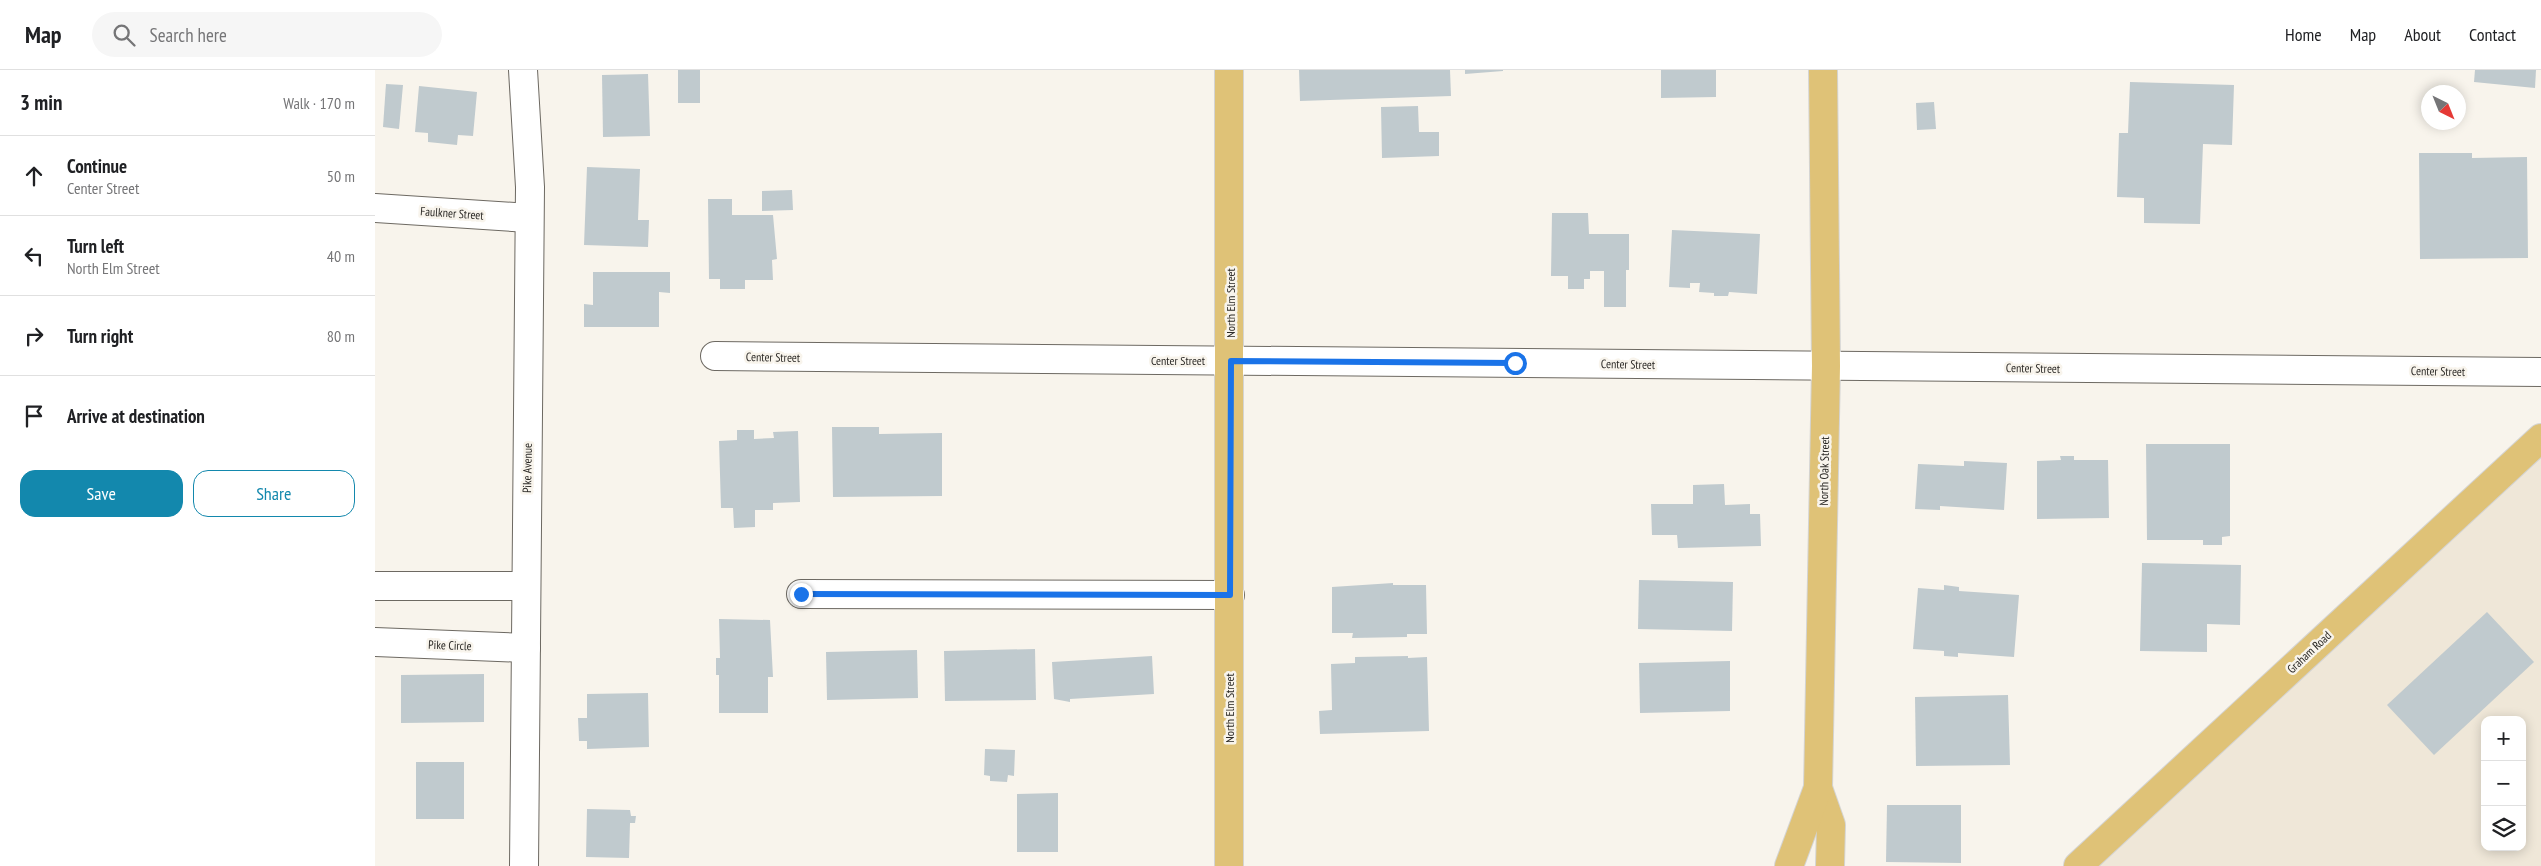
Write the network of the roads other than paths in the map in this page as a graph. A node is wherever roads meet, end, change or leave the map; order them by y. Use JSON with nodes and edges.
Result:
{"nodes":[{"id":1,"x":523,"y":70,"type":"edge"},
{"id":2,"x":1229,"y":70,"type":"edge"},
{"id":3,"x":1823,"y":70,"type":"edge"},
{"id":4,"x":375,"y":208,"type":"edge"},
{"id":5,"x":529,"y":218,"type":"junction"},
{"id":6,"x":715,"y":356,"type":"dead end"},
{"id":7,"x":1231,"y":361,"type":"junction"},
{"id":8,"x":1826,"y":366,"type":"junction"},
{"id":9,"x":2541,"y":372,"type":"edge"},
{"id":10,"x":2541,"y":438,"type":"edge"},
{"id":11,"x":375,"y":586,"type":"edge"},
{"id":12,"x":525,"y":586,"type":"junction"},
{"id":13,"x":801,"y":594,"type":"dead end"},
{"id":14,"x":1230,"y":595,"type":"junction"},
{"id":15,"x":375,"y":642,"type":"edge"},
{"id":16,"x":525,"y":648,"type":"junction"},
{"id":17,"x":1818,"y":788,"type":"junction"},
{"id":18,"x":524,"y":866,"type":"edge"},
{"id":19,"x":1229,"y":866,"type":"edge"},
{"id":20,"x":1789,"y":866,"type":"edge"},
{"id":21,"x":1830,"y":866,"type":"edge"},
{"id":22,"x":2078,"y":866,"type":"edge"}],
"edges":[{"from":1,"to":5,"type":"street","name":"Pike Avenue"},
{"from":2,"to":7,"type":"main road","name":"North Elm Street"},
{"from":3,"to":8,"type":"main road","name":"North Oak Street"},
{"from":4,"to":5,"type":"street","name":"Faulkner Street"},
{"from":5,"to":12,"type":"street","name":"Pike Avenue"},
{"from":6,"to":7,"type":"street","name":"Center Street"},
{"from":7,"to":8,"type":"street","name":"Center Street"},
{"from":7,"to":14,"type":"main road","name":"North Elm Street"},
{"from":8,"to":9,"type":"street","name":"Center Street"},
{"from":8,"to":17,"type":"main road","name":"North Oak Street"},
{"from":10,"to":22,"type":"main road","name":"Graham Road"},
{"from":11,"to":12,"type":"street"},
{"from":12,"to":16,"type":"street","name":"Pike Avenue"},
{"from":13,"to":14,"type":"street"},
{"from":14,"to":19,"type":"main road","name":"North Elm Street"},
{"from":15,"to":16,"type":"street","name":"Pike Circle"},
{"from":16,"to":18,"type":"street","name":"Pike Avenue"},
{"from":17,"to":20,"type":"main road","name":"North Oak Street"},
{"from":17,"to":21,"type":"main road"}]}
